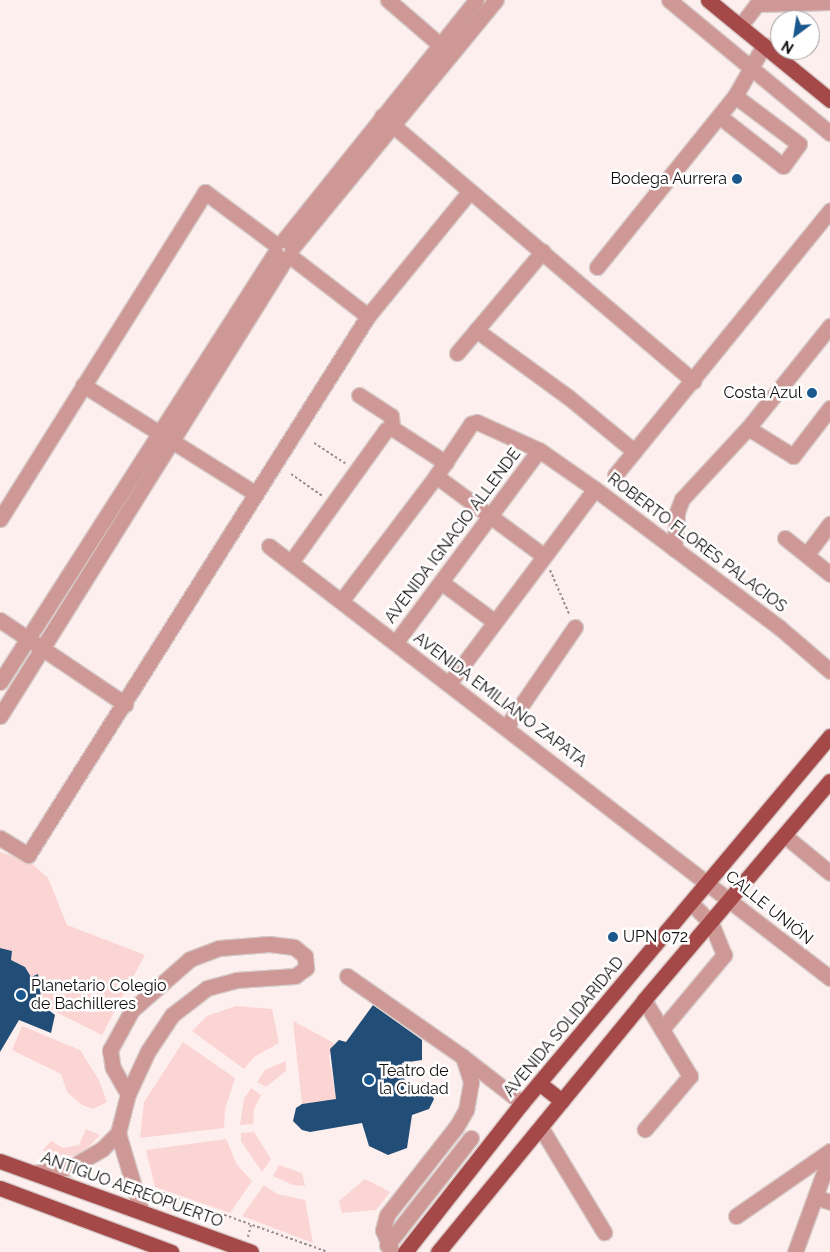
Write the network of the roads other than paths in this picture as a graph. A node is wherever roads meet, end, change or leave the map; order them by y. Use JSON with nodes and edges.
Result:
{"nodes":[{"id":1,"x":388,"y":0,"type":"edge"},
{"id":2,"x":476,"y":0,"type":"edge"},
{"id":3,"x":496,"y":0,"type":"edge"},
{"id":4,"x":708,"y":0,"type":"edge"},
{"id":5,"x":673,"y":1,"type":"edge"},
{"id":6,"x":758,"y":2,"type":"edge"},
{"id":7,"x":830,"y":2,"type":"edge"},
{"id":8,"x":740,"y":26,"type":"junction"},
{"id":9,"x":764,"y":45,"type":"junction"},
{"id":10,"x":439,"y":46,"type":"junction"},
{"id":11,"x":452,"y":55,"type":"junction"},
{"id":12,"x":751,"y":71,"type":"junction"},
{"id":13,"x":735,"y":96,"type":"junction"},
{"id":14,"x":830,"y":100,"type":"edge"},
{"id":15,"x":719,"y":116,"type":"junction"},
{"id":16,"x":387,"y":122,"type":"junction"},
{"id":17,"x":830,"y":133,"type":"edge"},
{"id":18,"x":470,"y":191,"type":"junction"},
{"id":19,"x":830,"y":210,"type":"edge"},
{"id":20,"x":284,"y":250,"type":"junction"},
{"id":21,"x":543,"y":251,"type":"junction"},
{"id":22,"x":597,"y":267,"type":"dead end"},
{"id":23,"x":368,"y":316,"type":"junction"},
{"id":24,"x":830,"y":326,"type":"edge"},
{"id":25,"x":476,"y":330,"type":"junction"},
{"id":26,"x":457,"y":353,"type":"dead end"},
{"id":27,"x":693,"y":381,"type":"junction"},
{"id":28,"x":83,"y":385,"type":"junction"},
{"id":29,"x":360,"y":395,"type":"dead end"},
{"id":30,"x":830,"y":408,"type":"edge"},
{"id":31,"x":392,"y":428,"type":"junction"},
{"id":32,"x":748,"y":428,"type":"junction"},
{"id":33,"x":166,"y":435,"type":"junction"},
{"id":34,"x":539,"y":450,"type":"junction"},
{"id":35,"x":634,"y":451,"type":"junction"},
{"id":36,"x":446,"y":462,"type":"junction"},
{"id":37,"x":615,"y":475,"type":"dead end"},
{"id":38,"x":436,"y":476,"type":"junction"},
{"id":39,"x":596,"y":489,"type":"junction"},
{"id":40,"x":256,"y":494,"type":"junction"},
{"id":41,"x":491,"y":517,"type":"junction"},
{"id":42,"x":0,"y":519,"type":"edge"},
{"id":43,"x":830,"y":524,"type":"edge"},
{"id":44,"x":785,"y":538,"type":"dead end"},
{"id":45,"x":269,"y":546,"type":"dead end"},
{"id":46,"x":674,"y":548,"type":"junction"},
{"id":47,"x":806,"y":554,"type":"junction"},
{"id":48,"x":544,"y":556,"type":"junction"},
{"id":49,"x":291,"y":562,"type":"junction"},
{"id":50,"x":830,"y":574,"type":"edge"},
{"id":51,"x":441,"y":582,"type":"junction"},
{"id":52,"x":342,"y":600,"type":"junction"},
{"id":53,"x":0,"y":620,"type":"edge"},
{"id":54,"x":495,"y":622,"type":"junction"},
{"id":55,"x":575,"y":627,"type":"road end"},
{"id":56,"x":28,"y":637,"type":"junction"},
{"id":57,"x":396,"y":642,"type":"junction"},
{"id":58,"x":43,"y":647,"type":"junction"},
{"id":59,"x":830,"y":670,"type":"edge"},
{"id":60,"x":0,"y":682,"type":"edge"},
{"id":61,"x":450,"y":682,"type":"junction"},
{"id":62,"x":125,"y":704,"type":"junction"},
{"id":63,"x":0,"y":716,"type":"edge"},
{"id":64,"x":506,"y":726,"type":"junction"},
{"id":65,"x":830,"y":736,"type":"edge"},
{"id":66,"x":830,"y":781,"type":"edge"},
{"id":67,"x":785,"y":836,"type":"junction"},
{"id":68,"x":0,"y":838,"type":"edge"},
{"id":69,"x":830,"y":873,"type":"edge"},
{"id":70,"x":710,"y":883,"type":"junction"},
{"id":71,"x":732,"y":899,"type":"junction"},
{"id":72,"x":692,"y":904,"type":"junction"},
{"id":73,"x":711,"y":923,"type":"junction"},
{"id":74,"x":347,"y":976,"type":"dead end"},
{"id":75,"x":830,"y":978,"type":"edge"},
{"id":76,"x":644,"y":1000,"type":"junction"},
{"id":77,"x":662,"y":1029,"type":"junction"},
{"id":78,"x":463,"y":1057,"type":"junction"},
{"id":79,"x":539,"y":1083,"type":"junction"},
{"id":80,"x":128,"y":1094,"type":"junction"},
{"id":81,"x":562,"y":1101,"type":"junction"},
{"id":82,"x":522,"y":1103,"type":"junction"},
{"id":83,"x":456,"y":1127,"type":"junction"},
{"id":84,"x":541,"y":1128,"type":"junction"},
{"id":85,"x":645,"y":1129,"type":"dead end"},
{"id":86,"x":118,"y":1133,"type":"junction"},
{"id":87,"x":472,"y":1138,"type":"junction"},
{"id":88,"x":486,"y":1149,"type":"junction"},
{"id":89,"x":830,"y":1151,"type":"edge"},
{"id":90,"x":830,"y":1156,"type":"edge"},
{"id":91,"x":0,"y":1161,"type":"edge"},
{"id":92,"x":34,"y":1173,"type":"junction"},
{"id":93,"x":0,"y":1188,"type":"edge"},
{"id":94,"x":815,"y":1197,"type":"junction"},
{"id":95,"x":830,"y":1202,"type":"edge"},
{"id":96,"x":141,"y":1210,"type":"junction"},
{"id":97,"x":736,"y":1216,"type":"dead end"},
{"id":98,"x":604,"y":1232,"type":"dead end"},
{"id":99,"x":389,"y":1248,"type":"edge"},
{"id":100,"x":171,"y":1252,"type":"edge"},
{"id":101,"x":251,"y":1252,"type":"edge"},
{"id":102,"x":405,"y":1252,"type":"edge"},
{"id":103,"x":438,"y":1252,"type":"edge"},
{"id":104,"x":795,"y":1252,"type":"edge"}],
"edges":[{"from":1,"to":10,"type":"street"},
{"from":2,"to":10,"type":"street"},
{"from":3,"to":11,"type":"street"},
{"from":4,"to":8,"type":"main road"},
{"from":5,"to":12,"type":"street"},
{"from":6,"to":7,"type":"street"},
{"from":6,"to":8,"type":"street"},
{"from":8,"to":9,"type":"main road"},
{"from":9,"to":12,"type":"street"},
{"from":9,"to":14,"type":"main road"},
{"from":10,"to":11,"type":"street"},
{"from":10,"to":16,"type":"street"},
{"from":11,"to":16,"type":"street"},
{"from":12,"to":13,"type":"street"},
{"from":12,"to":17,"type":"street"},
{"from":13,"to":15,"type":"street"},
{"from":13,"to":15,"type":"street"},
{"from":15,"to":22,"type":"street"},
{"from":16,"to":18,"type":"street"},
{"from":16,"to":20,"type":"street"},
{"from":18,"to":21,"type":"street"},
{"from":18,"to":23,"type":"street"},
{"from":19,"to":27,"type":"street"},
{"from":20,"to":23,"type":"street"},
{"from":20,"to":28,"type":"street"},
{"from":20,"to":33,"type":"street"},
{"from":21,"to":25,"type":"street"},
{"from":21,"to":27,"type":"street"},
{"from":23,"to":40,"type":"street"},
{"from":24,"to":32,"type":"street"},
{"from":25,"to":26,"type":"street"},
{"from":25,"to":35,"type":"street"},
{"from":27,"to":35,"type":"street"},
{"from":28,"to":33,"type":"street"},
{"from":28,"to":42,"type":"street"},
{"from":29,"to":31,"type":"street"},
{"from":30,"to":32,"type":"street"},
{"from":31,"to":36,"type":"street"},
{"from":31,"to":49,"type":"street"},
{"from":32,"to":46,"type":"street"},
{"from":33,"to":40,"type":"street"},
{"from":33,"to":56,"type":"street"},
{"from":33,"to":58,"type":"street"},
{"from":34,"to":36,"type":"street"},
{"from":34,"to":39,"type":"street","name":"ROBERTO FLORES PALACIOS"},
{"from":34,"to":41,"type":"street","name":"AVENIDA IGNACIO ALLENDE"},
{"from":35,"to":37,"type":"street"},
{"from":36,"to":38,"type":"street"},
{"from":38,"to":41,"type":"street"},
{"from":38,"to":52,"type":"street"},
{"from":39,"to":46,"type":"street","name":"ROBERTO FLORES PALACIOS"},
{"from":39,"to":48,"type":"street"},
{"from":40,"to":62,"type":"street"},
{"from":41,"to":48,"type":"street"},
{"from":41,"to":51,"type":"street","name":"AVENIDA IGNACIO ALLENDE"},
{"from":43,"to":47,"type":"street"},
{"from":44,"to":47,"type":"street"},
{"from":45,"to":49,"type":"street","name":"AVENIDA EMILIANO ZAPATA"},
{"from":46,"to":59,"type":"street","name":"ROBERTO FLORES PALACIOS"},
{"from":47,"to":50,"type":"street"},
{"from":48,"to":54,"type":"street"},
{"from":49,"to":52,"type":"street","name":"AVENIDA EMILIANO ZAPATA"},
{"from":51,"to":54,"type":"street"},
{"from":51,"to":57,"type":"street","name":"AVENIDA IGNACIO ALLENDE"},
{"from":52,"to":57,"type":"street","name":"AVENIDA EMILIANO ZAPATA"},
{"from":53,"to":56,"type":"street"},
{"from":54,"to":61,"type":"street"},
{"from":55,"to":64,"type":"street"},
{"from":56,"to":58,"type":"street"},
{"from":56,"to":60,"type":"street"},
{"from":57,"to":61,"type":"street","name":"AVENIDA EMILIANO ZAPATA"},
{"from":58,"to":62,"type":"street"},
{"from":58,"to":63,"type":"street"},
{"from":61,"to":64,"type":"street","name":"AVENIDA EMILIANO ZAPATA"},
{"from":62,"to":68,"type":"street"},
{"from":64,"to":70,"type":"street","name":"AVENIDA EMILIANO ZAPATA"},
{"from":65,"to":70,"type":"main road","name":"AVENIDA SOLIDARIDAD"},
{"from":66,"to":67,"type":"main road"},
{"from":67,"to":69,"type":"street"},
{"from":67,"to":71,"type":"main road"},
{"from":70,"to":71,"type":"street","name":"CALLE UNIÓN"},
{"from":70,"to":72,"type":"main road","name":"AVENIDA SOLIDARIDAD"},
{"from":71,"to":73,"type":"main road"},
{"from":71,"to":75,"type":"street","name":"CALLE UNIÓN"},
{"from":72,"to":73,"type":"street"},
{"from":72,"to":79,"type":"main road","name":"AVENIDA SOLIDARIDAD"},
{"from":73,"to":76,"type":"main road"},
{"from":73,"to":77,"type":"street"},
{"from":74,"to":78,"type":"street"},
{"from":76,"to":77,"type":"street"},
{"from":76,"to":81,"type":"main road"},
{"from":77,"to":85,"type":"street"},
{"from":78,"to":82,"type":"street"},
{"from":78,"to":83,"type":"street"},
{"from":79,"to":81,"type":"main road"},
{"from":79,"to":82,"type":"main road","name":"AVENIDA SOLIDARIDAD"},
{"from":80,"to":80,"type":"street"},
{"from":80,"to":86,"type":"street"},
{"from":81,"to":84,"type":"main road"},
{"from":82,"to":88,"type":"main road","name":"AVENIDA SOLIDARIDAD"},
{"from":83,"to":87,"type":"street"},
{"from":83,"to":99,"type":"street"},
{"from":84,"to":98,"type":"street"},
{"from":84,"to":103,"type":"main road"},
{"from":86,"to":92,"type":"street"},
{"from":86,"to":96,"type":"street"},
{"from":87,"to":88,"type":"street"},
{"from":87,"to":99,"type":"street"},
{"from":88,"to":102,"type":"main road","name":"AVENIDA SOLIDARIDAD"},
{"from":89,"to":97,"type":"street"},
{"from":90,"to":94,"type":"street"},
{"from":91,"to":92,"type":"main road","name":"ANTIGUO AEREOPUERTO"},
{"from":92,"to":96,"type":"main road","name":"ANTIGUO AEREOPUERTO"},
{"from":93,"to":100,"type":"main road"},
{"from":94,"to":95,"type":"street"},
{"from":94,"to":104,"type":"street"},
{"from":96,"to":101,"type":"main road","name":"ANTIGUO AEREOPUERTO"}]}
